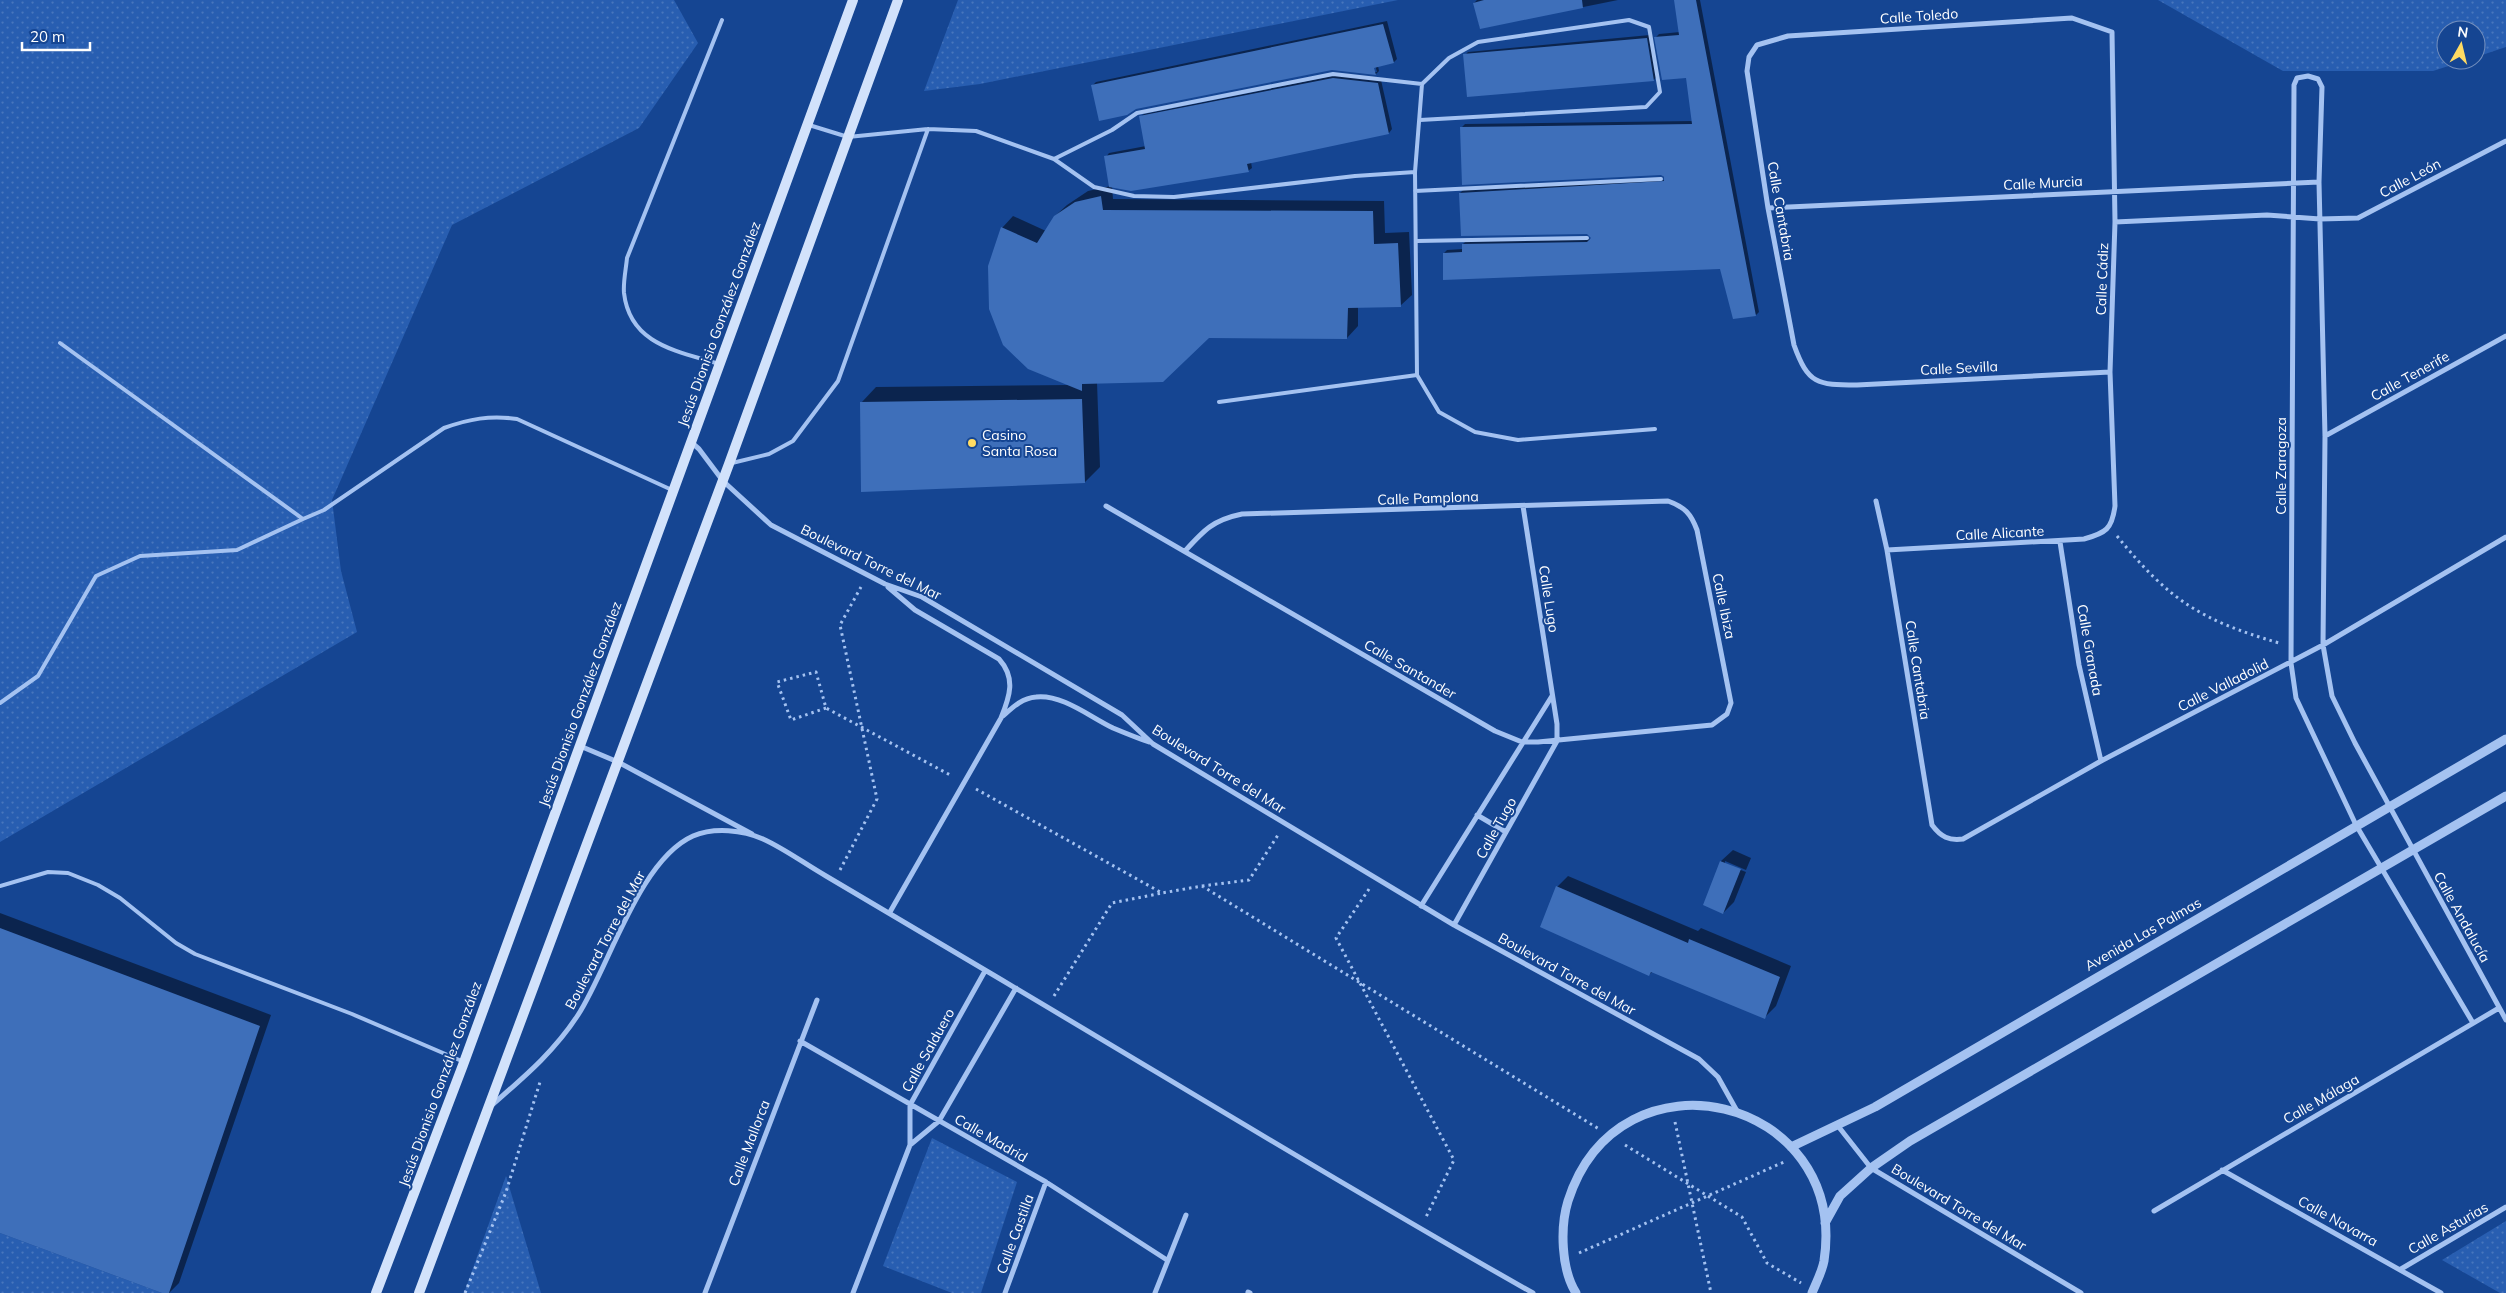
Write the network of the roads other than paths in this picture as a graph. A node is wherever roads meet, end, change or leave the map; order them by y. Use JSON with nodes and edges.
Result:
{"nodes":[{"id":1,"x":853,"y":0,"type":"edge"},
{"id":2,"x":898,"y":0,"type":"edge"},
{"id":3,"x":722,"y":20,"type":"dead end"},
{"id":4,"x":2112,"y":32,"type":"joint"},
{"id":5,"x":1757,"y":45,"type":"joint"},
{"id":6,"x":1422,"y":84,"type":"junction"},
{"id":7,"x":1420,"y":120,"type":"junction"},
{"id":8,"x":807,"y":124,"type":"junction"},
{"id":9,"x":928,"y":129,"type":"junction"},
{"id":10,"x":848,"y":137,"type":"junction"},
{"id":11,"x":2506,"y":141,"type":"edge"},
{"id":12,"x":1054,"y":158,"type":"junction"},
{"id":13,"x":1415,"y":172,"type":"junction"},
{"id":14,"x":1661,"y":179,"type":"dead end"},
{"id":15,"x":2291,"y":182,"type":"junction"},
{"id":16,"x":2319,"y":182,"type":"junction"},
{"id":17,"x":2114,"y":190,"type":"junction"},
{"id":18,"x":1415,"y":191,"type":"junction"},
{"id":19,"x":1768,"y":208,"type":"junction"},
{"id":20,"x":2292,"y":217,"type":"junction"},
{"id":21,"x":2320,"y":219,"type":"junction"},
{"id":22,"x":2116,"y":222,"type":"junction"},
{"id":23,"x":1587,"y":238,"type":"dead end"},
{"id":24,"x":1416,"y":241,"type":"junction"},
{"id":25,"x":2506,"y":336,"type":"edge"},
{"id":26,"x":60,"y":343,"type":"dead end"},
{"id":27,"x":719,"y":364,"type":"junction"},
{"id":28,"x":2110,"y":372,"type":"junction"},
{"id":29,"x":1418,"y":374,"type":"junction"},
{"id":30,"x":1810,"y":378,"type":"joint"},
{"id":31,"x":1219,"y":402,"type":"dead end"},
{"id":32,"x":1655,"y":429,"type":"dead end"},
{"id":33,"x":2325,"y":436,"type":"junction"},
{"id":34,"x":692,"y":442,"type":"junction"},
{"id":35,"x":729,"y":464,"type":"junction"},
{"id":36,"x":723,"y":481,"type":"junction"},
{"id":37,"x":672,"y":490,"type":"junction"},
{"id":38,"x":1876,"y":501,"type":"dead end"},
{"id":39,"x":1106,"y":506,"type":"dead end"},
{"id":40,"x":1523,"y":506,"type":"junction"},
{"id":41,"x":1683,"y":506,"type":"joint"},
{"id":42,"x":304,"y":519,"type":"junction"},
{"id":43,"x":2109,"y":526,"type":"joint"},
{"id":44,"x":2506,"y":537,"type":"edge"},
{"id":45,"x":2060,"y":542,"type":"junction"},
{"id":46,"x":1887,"y":550,"type":"junction"},
{"id":47,"x":1185,"y":551,"type":"junction"},
{"id":48,"x":885,"y":584,"type":"junction"},
{"id":49,"x":2323,"y":646,"type":"junction"},
{"id":50,"x":2291,"y":663,"type":"junction"},
{"id":51,"x":1553,"y":696,"type":"junction"},
{"id":52,"x":0,"y":703,"type":"edge"},
{"id":53,"x":1727,"y":714,"type":"joint"},
{"id":54,"x":1001,"y":718,"type":"junction"},
{"id":55,"x":2506,"y":739,"type":"edge"},
{"id":56,"x":1557,"y":740,"type":"junction"},
{"id":57,"x":1522,"y":742,"type":"junction"},
{"id":58,"x":1153,"y":744,"type":"junction"},
{"id":59,"x":579,"y":746,"type":"junction"},
{"id":60,"x":2101,"y":761,"type":"junction"},
{"id":61,"x":618,"y":762,"type":"junction"},
{"id":62,"x":2506,"y":796,"type":"edge"},
{"id":63,"x":2389,"y":806,"type":"junction"},
{"id":64,"x":1477,"y":815,"type":"junction"},
{"id":65,"x":2356,"y":825,"type":"junction"},
{"id":66,"x":1506,"y":832,"type":"junction"},
{"id":67,"x":1946,"y":838,"type":"joint"},
{"id":68,"x":762,"y":839,"type":"junction"},
{"id":69,"x":2413,"y":851,"type":"junction"},
{"id":70,"x":2382,"y":869,"type":"junction"},
{"id":71,"x":0,"y":886,"type":"edge"},
{"id":72,"x":1421,"y":906,"type":"junction"},
{"id":73,"x":890,"y":912,"type":"junction"},
{"id":74,"x":1454,"y":926,"type":"junction"},
{"id":75,"x":985,"y":971,"type":"junction"},
{"id":76,"x":1016,"y":988,"type":"junction"},
{"id":77,"x":816,"y":1000,"type":"dead end"},
{"id":78,"x":2499,"y":1008,"type":"junction"},
{"id":79,"x":2506,"y":1020,"type":"edge"},
{"id":80,"x":2473,"y":1023,"type":"junction"},
{"id":81,"x":800,"y":1042,"type":"junction"},
{"id":82,"x":464,"y":1062,"type":"junction"},
{"id":83,"x":910,"y":1105,"type":"junction"},
{"id":84,"x":490,"y":1107,"type":"junction"},
{"id":85,"x":1737,"y":1112,"type":"junction"},
{"id":86,"x":939,"y":1121,"type":"junction"},
{"id":87,"x":1838,"y":1126,"type":"junction"},
{"id":88,"x":910,"y":1145,"type":"junction"},
{"id":89,"x":1791,"y":1147,"type":"junction"},
{"id":90,"x":1871,"y":1168,"type":"junction"},
{"id":91,"x":2222,"y":1170,"type":"junction"},
{"id":92,"x":1046,"y":1182,"type":"junction"},
{"id":93,"x":2506,"y":1207,"type":"edge"},
{"id":94,"x":2154,"y":1211,"type":"dead end"},
{"id":95,"x":1186,"y":1215,"type":"dead end"},
{"id":96,"x":1826,"y":1223,"type":"junction"},
{"id":97,"x":1167,"y":1260,"type":"junction"},
{"id":98,"x":2401,"y":1269,"type":"junction"},
{"id":99,"x":1812,"y":1292,"type":"edge"},
{"id":100,"x":376,"y":1293,"type":"edge"},
{"id":101,"x":419,"y":1293,"type":"edge"},
{"id":102,"x":705,"y":1293,"type":"edge"},
{"id":103,"x":853,"y":1293,"type":"edge"},
{"id":104,"x":1005,"y":1293,"type":"edge"},
{"id":105,"x":1155,"y":1293,"type":"edge"},
{"id":106,"x":1533,"y":1293,"type":"edge"},
{"id":107,"x":1576,"y":1293,"type":"edge"},
{"id":108,"x":2081,"y":1293,"type":"edge"},
{"id":109,"x":2442,"y":1293,"type":"edge"}],
"edges":[{"from":1,"to":8,"type":"main road","name":"Jesús Dionisio González González"},
{"from":2,"to":10,"type":"main road"},
{"from":3,"to":27,"type":"lane"},
{"from":4,"to":5,"type":"street","name":"Calle Toledo"},
{"from":4,"to":17,"type":"street","name":"Calle Cádiz"},
{"from":5,"to":19,"type":"street","name":"Calle Cantabria"},
{"from":6,"to":7,"type":"lane"},
{"from":6,"to":7,"type":"lane"},
{"from":6,"to":12,"type":"lane"},
{"from":7,"to":13,"type":"lane"},
{"from":8,"to":10,"type":"lane"},
{"from":8,"to":27,"type":"main road","name":"Jesús Dionisio González González"},
{"from":9,"to":10,"type":"lane"},
{"from":9,"to":12,"type":"lane"},
{"from":9,"to":35,"type":"lane"},
{"from":10,"to":35,"type":"main road"},
{"from":11,"to":21,"type":"street","name":"Calle León"},
{"from":12,"to":13,"type":"lane"},
{"from":13,"to":18,"type":"lane"},
{"from":14,"to":18,"type":"lane"},
{"from":15,"to":16,"type":"street","name":"Calle Murcia"},
{"from":15,"to":16,"type":"street","name":"Calle Zaragoza"},
{"from":15,"to":17,"type":"street","name":"Calle Murcia"},
{"from":15,"to":20,"type":"street","name":"Calle Zaragoza"},
{"from":16,"to":21,"type":"street"},
{"from":17,"to":19,"type":"street","name":"Calle Murcia"},
{"from":17,"to":22,"type":"street","name":"Calle Cádiz"},
{"from":18,"to":24,"type":"lane"},
{"from":19,"to":30,"type":"street","name":"Calle Cantabria"},
{"from":20,"to":21,"type":"street"},
{"from":20,"to":22,"type":"street"},
{"from":20,"to":50,"type":"street","name":"Calle Zaragoza"},
{"from":21,"to":33,"type":"street"},
{"from":22,"to":28,"type":"street","name":"Calle Cádiz"},
{"from":23,"to":24,"type":"lane"},
{"from":24,"to":29,"type":"lane"},
{"from":25,"to":33,"type":"street","name":"Calle Tenerife"},
{"from":26,"to":42,"type":"lane"},
{"from":27,"to":34,"type":"main road","name":"Jesús Dionisio González González"},
{"from":28,"to":30,"type":"street","name":"Calle Sevilla"},
{"from":28,"to":43,"type":"street","name":"Calle Cádiz"},
{"from":29,"to":31,"type":"lane"},
{"from":29,"to":32,"type":"lane"},
{"from":33,"to":49,"type":"street"},
{"from":34,"to":36,"type":"street","name":"Boulevard Torre del Mar"},
{"from":34,"to":37,"type":"main road","name":"Jesús Dionisio González González"},
{"from":35,"to":36,"type":"main road"},
{"from":36,"to":48,"type":"street","name":"Boulevard Torre del Mar"},
{"from":36,"to":61,"type":"main road"},
{"from":37,"to":42,"type":"lane"},
{"from":37,"to":59,"type":"main road","name":"Jesús Dionisio González González"},
{"from":38,"to":46,"type":"street","name":"Calle Cantabria"},
{"from":39,"to":47,"type":"street","name":"Calle Santander"},
{"from":40,"to":41,"type":"street","name":"Calle Pamplona"},
{"from":40,"to":47,"type":"street","name":"Calle Pamplona"},
{"from":40,"to":51,"type":"street","name":"Calle Lugo"},
{"from":41,"to":53,"type":"street","name":"Calle Ibiza"},
{"from":42,"to":52,"type":"lane"},
{"from":43,"to":45,"type":"street","name":"Calle Alicante"},
{"from":44,"to":49,"type":"street","name":"Calle Valladolid"},
{"from":45,"to":46,"type":"street","name":"Calle Alicante"},
{"from":45,"to":60,"type":"street","name":"Calle Granada"},
{"from":46,"to":67,"type":"street","name":"Calle Cantabria"},
{"from":47,"to":57,"type":"street","name":"Calle Santander"},
{"from":48,"to":54,"type":"street"},
{"from":48,"to":58,"type":"street","name":"Boulevard Torre del Mar"},
{"from":49,"to":50,"type":"street","name":"Calle Valladolid"},
{"from":49,"to":63,"type":"street"},
{"from":50,"to":60,"type":"street","name":"Calle Valladolid"},
{"from":50,"to":65,"type":"street","name":"Calle Zaragoza"},
{"from":51,"to":56,"type":"street","name":"Calle Lugo"},
{"from":51,"to":57,"type":"street"},
{"from":53,"to":56,"type":"street","name":"Calle Santander"},
{"from":54,"to":58,"type":"street"},
{"from":54,"to":73,"type":"street"},
{"from":55,"to":63,"type":"street","name":"Avenida Las Palmas"},
{"from":56,"to":57,"type":"street","name":"Calle Santander"},
{"from":56,"to":66,"type":"street","name":"Calle Tugo"},
{"from":57,"to":64,"type":"street","name":"Calle Tugo"},
{"from":58,"to":72,"type":"street","name":"Boulevard Torre del Mar"},
{"from":59,"to":61,"type":"street","name":"Boulevard Torre del Mar"},
{"from":59,"to":82,"type":"main road","name":"Jesús Dionisio González González"},
{"from":60,"to":67,"type":"street","name":"Calle Valladolid"},
{"from":61,"to":68,"type":"street","name":"Boulevard Torre del Mar"},
{"from":61,"to":84,"type":"main road"},
{"from":62,"to":69,"type":"street"},
{"from":63,"to":65,"type":"street","name":"Avenida Las Palmas"},
{"from":63,"to":69,"type":"street","name":"Calle Andalucía"},
{"from":64,"to":66,"type":"street"},
{"from":64,"to":72,"type":"street","name":"Calle Tugo"},
{"from":65,"to":70,"type":"street","name":"Calle Zaragoza"},
{"from":65,"to":87,"type":"street","name":"Avenida Las Palmas"},
{"from":66,"to":74,"type":"street","name":"Calle Tugo"},
{"from":68,"to":73,"type":"street","name":"Boulevard Torre del Mar"},
{"from":68,"to":84,"type":"street","name":"Boulevard Torre del Mar"},
{"from":69,"to":70,"type":"street"},
{"from":69,"to":78,"type":"street","name":"Calle Andalucía"},
{"from":70,"to":80,"type":"street"},
{"from":70,"to":90,"type":"street"},
{"from":71,"to":82,"type":"lane"},
{"from":72,"to":74,"type":"street","name":"Boulevard Torre del Mar"},
{"from":73,"to":75,"type":"street","name":"Boulevard Torre del Mar"},
{"from":74,"to":85,"type":"street","name":"Boulevard Torre del Mar"},
{"from":75,"to":76,"type":"street","name":"Boulevard Torre del Mar"},
{"from":75,"to":83,"type":"street","name":"Calle Salduero"},
{"from":76,"to":86,"type":"street","name":"Calle Salduero"},
{"from":76,"to":106,"type":"street","name":"Boulevard Torre del Mar"},
{"from":77,"to":81,"type":"street","name":"Calle Mallorca"},
{"from":78,"to":79,"type":"street","name":"Calle Andalucía"},
{"from":78,"to":80,"type":"street","name":"Calle Málaga"},
{"from":80,"to":91,"type":"street","name":"Calle Málaga"},
{"from":81,"to":83,"type":"street","name":"Calle Madrid"},
{"from":81,"to":102,"type":"street","name":"Calle Mallorca"},
{"from":82,"to":100,"type":"main road","name":"Jesús Dionisio González González"},
{"from":83,"to":86,"type":"street","name":"Calle Madrid"},
{"from":83,"to":88,"type":"street","name":"Calle Salduero"},
{"from":84,"to":101,"type":"main road"},
{"from":85,"to":89,"type":"street"},
{"from":85,"to":107,"type":"street"},
{"from":86,"to":88,"type":"street","name":"Calle Salduero"},
{"from":86,"to":92,"type":"street","name":"Calle Madrid"},
{"from":87,"to":89,"type":"street","name":"Avenida Las Palmas"},
{"from":87,"to":90,"type":"street","name":"Boulevard Torre del Mar"},
{"from":88,"to":103,"type":"street","name":"Calle Salduero"},
{"from":89,"to":96,"type":"street"},
{"from":90,"to":96,"type":"street"},
{"from":90,"to":108,"type":"street","name":"Boulevard Torre del Mar"},
{"from":91,"to":94,"type":"street","name":"Calle Málaga"},
{"from":91,"to":98,"type":"street","name":"Calle Navarra"},
{"from":92,"to":97,"type":"street","name":"Calle Madrid"},
{"from":92,"to":104,"type":"street","name":"Calle Castilla"},
{"from":93,"to":98,"type":"street","name":"Calle Asturias"},
{"from":95,"to":97,"type":"street"},
{"from":96,"to":99,"type":"street"},
{"from":97,"to":105,"type":"street"},
{"from":98,"to":109,"type":"street","name":"Calle Navarra"}]}
